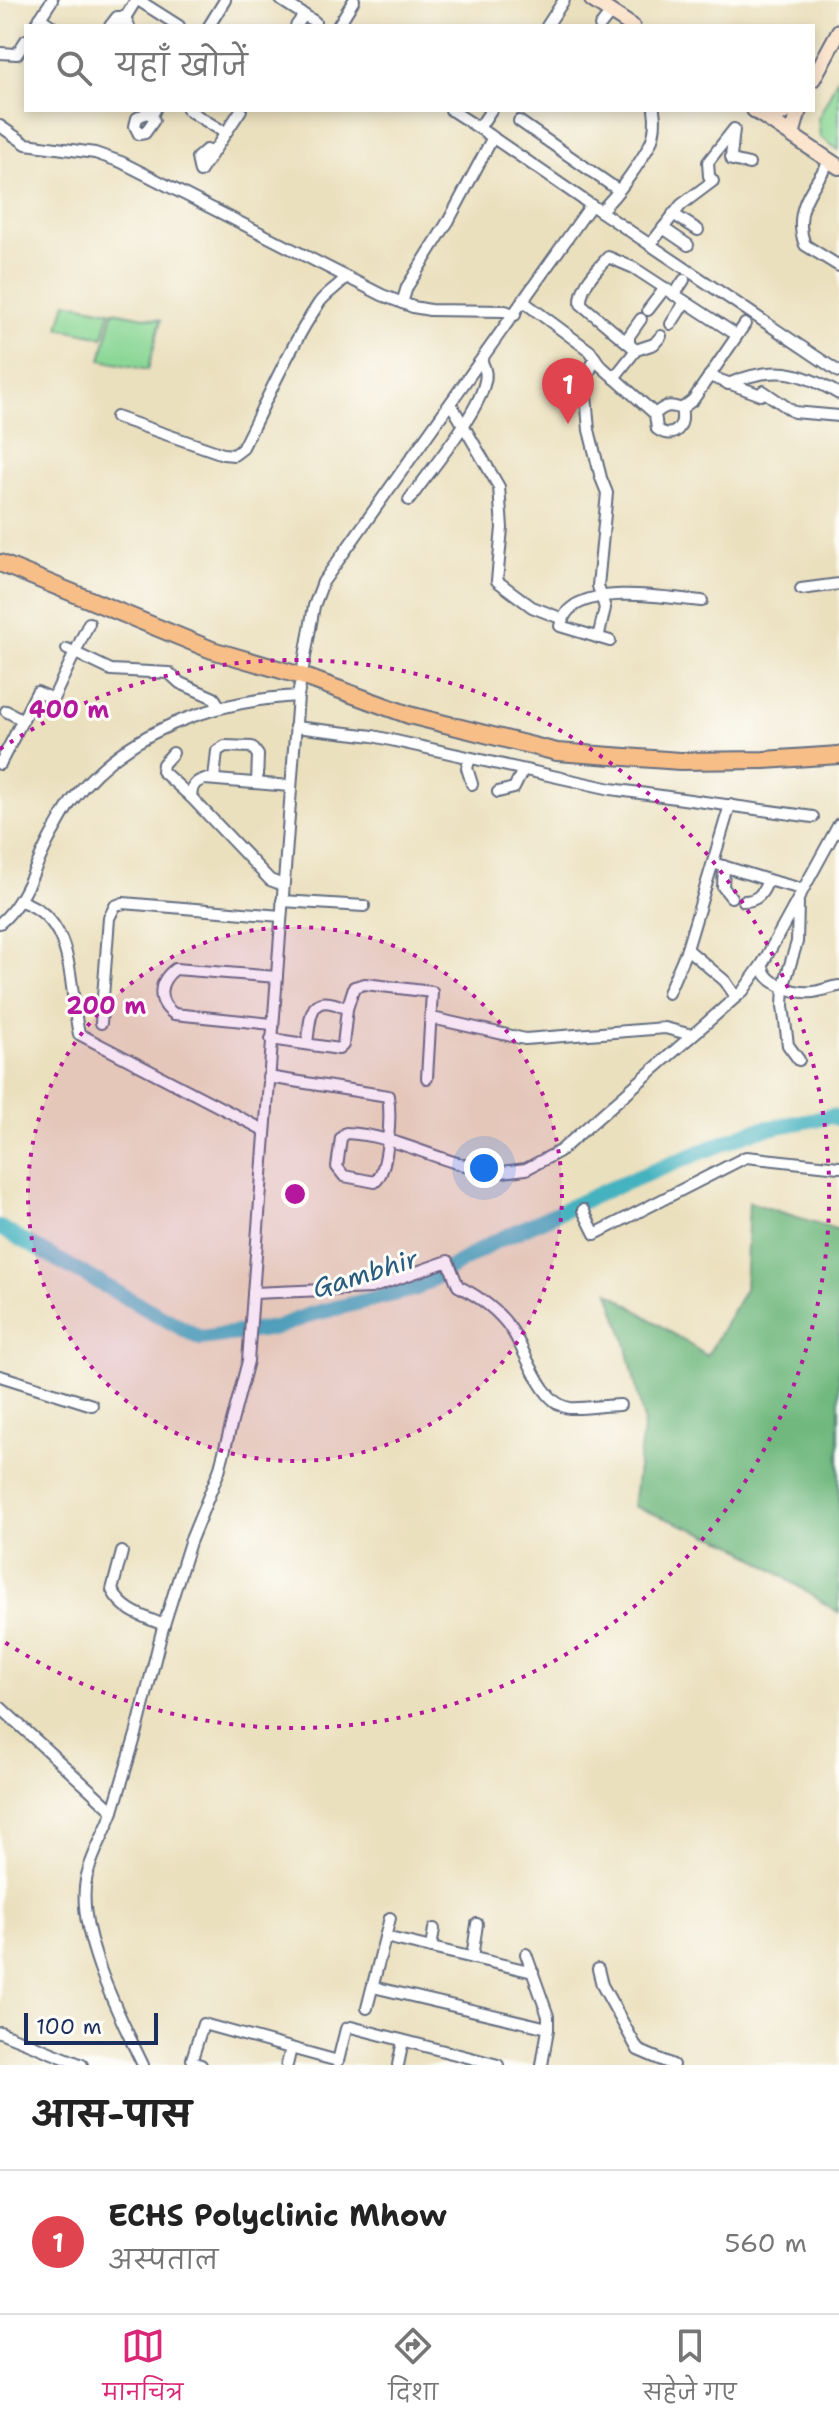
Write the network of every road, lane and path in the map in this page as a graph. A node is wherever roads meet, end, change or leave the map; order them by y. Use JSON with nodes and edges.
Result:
{"nodes":[{"id":1,"x":52,"y":0,"type":"edge"},
{"id":2,"x":137,"y":0,"type":"edge"},
{"id":3,"x":225,"y":0,"type":"edge"},
{"id":4,"x":281,"y":0,"type":"edge"},
{"id":5,"x":354,"y":0,"type":"edge"},
{"id":6,"x":564,"y":0,"type":"edge"},
{"id":7,"x":592,"y":0,"type":"edge"},
{"id":8,"x":611,"y":12,"type":"junction"},
{"id":9,"x":304,"y":15,"type":"junction"},
{"id":10,"x":38,"y":22,"type":"edge"},
{"id":11,"x":315,"y":22,"type":"dead end"},
{"id":12,"x":125,"y":23,"type":"edge"},
{"id":13,"x":176,"y":24,"type":"edge"},
{"id":14,"x":210,"y":24,"type":"edge"},
{"id":15,"x":297,"y":24,"type":"edge"},
{"id":16,"x":339,"y":24,"type":"edge"},
{"id":17,"x":548,"y":24,"type":"edge"},
{"id":18,"x":602,"y":24,"type":"edge"},
{"id":19,"x":629,"y":24,"type":"edge"},
{"id":20,"x":839,"y":31,"type":"edge"},
{"id":21,"x":24,"y":43,"type":"edge"},
{"id":22,"x":0,"y":53,"type":"edge"},
{"id":23,"x":815,"y":75,"type":"edge"},
{"id":24,"x":191,"y":112,"type":"edge"},
{"id":25,"x":237,"y":112,"type":"edge"},
{"id":26,"x":454,"y":112,"type":"edge"},
{"id":27,"x":490,"y":112,"type":"edge"},
{"id":28,"x":654,"y":112,"type":"edge"},
{"id":29,"x":757,"y":112,"type":"edge"},
{"id":30,"x":785,"y":112,"type":"edge"},
{"id":31,"x":798,"y":112,"type":"edge"},
{"id":32,"x":769,"y":120,"type":"junction"},
{"id":33,"x":519,"y":121,"type":"dead end"},
{"id":34,"x":0,"y":126,"type":"edge"},
{"id":35,"x":479,"y":128,"type":"junction"},
{"id":36,"x":224,"y":132,"type":"junction"},
{"id":37,"x":792,"y":135,"type":"junction"},
{"id":38,"x":493,"y":137,"type":"junction"},
{"id":39,"x":212,"y":152,"type":"dead end"},
{"id":40,"x":749,"y":164,"type":"dead end"},
{"id":41,"x":834,"y":164,"type":"edge"},
{"id":42,"x":618,"y":190,"type":"junction"},
{"id":43,"x":596,"y":208,"type":"junction"},
{"id":44,"x":673,"y":214,"type":"junction"},
{"id":45,"x":663,"y":228,"type":"junction"},
{"id":46,"x":698,"y":230,"type":"dead end"},
{"id":47,"x":650,"y":245,"type":"junction"},
{"id":48,"x":688,"y":245,"type":"dead end"},
{"id":49,"x":838,"y":269,"type":"edge"},
{"id":50,"x":346,"y":277,"type":"junction"},
{"id":51,"x":684,"y":280,"type":"dead end"},
{"id":52,"x":670,"y":292,"type":"junction"},
{"id":53,"x":524,"y":302,"type":"junction"},
{"id":54,"x":685,"y":302,"type":"junction"},
{"id":55,"x":402,"y":303,"type":"junction"},
{"id":56,"x":515,"y":315,"type":"junction"},
{"id":57,"x":671,"y":324,"type":"dead end"},
{"id":58,"x":745,"y":324,"type":"dead end"},
{"id":59,"x":732,"y":332,"type":"dead end"},
{"id":60,"x":661,"y":336,"type":"dead end"},
{"id":61,"x":632,"y":346,"type":"junction"},
{"id":62,"x":595,"y":358,"type":"junction"},
{"id":63,"x":482,"y":362,"type":"junction"},
{"id":64,"x":839,"y":372,"type":"edge"},
{"id":65,"x":709,"y":376,"type":"junction"},
{"id":66,"x":614,"y":378,"type":"junction"},
{"id":67,"x":728,"y":384,"type":"junction"},
{"id":68,"x":839,"y":394,"type":"edge"},
{"id":69,"x":451,"y":404,"type":"junction"},
{"id":70,"x":681,"y":409,"type":"junction"},
{"id":71,"x":655,"y":414,"type":"junction"},
{"id":72,"x":839,"y":416,"type":"edge"},
{"id":73,"x":116,"y":417,"type":"dead end"},
{"id":74,"x":462,"y":424,"type":"junction"},
{"id":75,"x":409,"y":500,"type":"dead end"},
{"id":76,"x":0,"y":563,"type":"edge"},
{"id":77,"x":839,"y":584,"type":"edge"},
{"id":78,"x":801,"y":589,"type":"dead end"},
{"id":79,"x":600,"y":596,"type":"junction"},
{"id":80,"x":702,"y":601,"type":"dead end"},
{"id":81,"x":563,"y":619,"type":"junction"},
{"id":82,"x":89,"y":623,"type":"dead end"},
{"id":83,"x":598,"y":638,"type":"junction"},
{"id":84,"x":610,"y":641,"type":"dead end"},
{"id":85,"x":71,"y":651,"type":"junction"},
{"id":86,"x":302,"y":676,"type":"junction"},
{"id":87,"x":298,"y":696,"type":"junction"},
{"id":88,"x":220,"y":707,"type":"junction"},
{"id":89,"x":6,"y":711,"type":"dead end"},
{"id":90,"x":23,"y":720,"type":"junction"},
{"id":91,"x":295,"y":727,"type":"junction"},
{"id":92,"x":173,"y":753,"type":"dead end"},
{"id":93,"x":839,"y":755,"type":"edge"},
{"id":94,"x":470,"y":758,"type":"junction"},
{"id":95,"x":0,"y":764,"type":"edge"},
{"id":96,"x":523,"y":770,"type":"junction"},
{"id":97,"x":214,"y":779,"type":"junction"},
{"id":98,"x":257,"y":783,"type":"junction"},
{"id":99,"x":472,"y":784,"type":"dead end"},
{"id":100,"x":290,"y":786,"type":"junction"},
{"id":101,"x":498,"y":792,"type":"dead end"},
{"id":102,"x":191,"y":797,"type":"junction"},
{"id":103,"x":730,"y":805,"type":"junction"},
{"id":104,"x":813,"y":817,"type":"dead end"},
{"id":105,"x":839,"y":824,"type":"edge"},
{"id":106,"x":719,"y":864,"type":"junction"},
{"id":107,"x":768,"y":880,"type":"junction"},
{"id":108,"x":283,"y":885,"type":"junction"},
{"id":109,"x":800,"y":893,"type":"junction"},
{"id":110,"x":731,"y":897,"type":"dead end"},
{"id":111,"x":20,"y":901,"type":"junction"},
{"id":112,"x":282,"y":901,"type":"junction"},
{"id":113,"x":744,"y":901,"type":"dead end"},
{"id":114,"x":364,"y":906,"type":"dead end"},
{"id":115,"x":281,"y":916,"type":"junction"},
{"id":116,"x":0,"y":923,"type":"edge"},
{"id":117,"x":687,"y":949,"type":"junction"},
{"id":118,"x":763,"y":963,"type":"junction"},
{"id":119,"x":277,"y":977,"type":"junction"},
{"id":120,"x":784,"y":985,"type":"junction"},
{"id":121,"x":839,"y":986,"type":"edge"},
{"id":122,"x":668,"y":993,"type":"dead end"},
{"id":123,"x":736,"y":997,"type":"junction"},
{"id":124,"x":347,"y":1009,"type":"junction"},
{"id":125,"x":432,"y":1018,"type":"junction"},
{"id":126,"x":101,"y":1023,"type":"dead end"},
{"id":127,"x":272,"y":1024,"type":"junction"},
{"id":128,"x":692,"y":1035,"type":"junction"},
{"id":129,"x":271,"y":1039,"type":"junction"},
{"id":130,"x":307,"y":1044,"type":"junction"},
{"id":131,"x":799,"y":1060,"type":"dead end"},
{"id":132,"x":268,"y":1077,"type":"junction"},
{"id":133,"x":427,"y":1078,"type":"dead end"},
{"id":134,"x":264,"y":1130,"type":"junction"},
{"id":135,"x":387,"y":1139,"type":"junction"},
{"id":136,"x":839,"y":1167,"type":"edge"},
{"id":137,"x":583,"y":1210,"type":"dead end"},
{"id":138,"x":253,"y":1293,"type":"junction"},
{"id":139,"x":0,"y":1376,"type":"edge"},
{"id":140,"x":92,"y":1405,"type":"dead end"},
{"id":141,"x":620,"y":1405,"type":"dead end"},
{"id":142,"x":122,"y":1552,"type":"dead end"},
{"id":143,"x":164,"y":1625,"type":"junction"},
{"id":144,"x":0,"y":1707,"type":"edge"},
{"id":145,"x":113,"y":1811,"type":"junction"},
{"id":146,"x":390,"y":1918,"type":"dead end"},
{"id":147,"x":477,"y":1924,"type":"dead end"},
{"id":148,"x":434,"y":1929,"type":"dead end"},
{"id":149,"x":385,"y":1937,"type":"junction"},
{"id":150,"x":431,"y":1948,"type":"junction"},
{"id":151,"x":526,"y":1954,"type":"dead end"},
{"id":152,"x":472,"y":1958,"type":"junction"},
{"id":153,"x":598,"y":1969,"type":"dead end"},
{"id":154,"x":533,"y":1972,"type":"junction"},
{"id":155,"x":373,"y":1987,"type":"junction"},
{"id":156,"x":367,"y":2008,"type":"dead end"},
{"id":157,"x":548,"y":2028,"type":"junction"},
{"id":158,"x":0,"y":2032,"type":"edge"},
{"id":159,"x":403,"y":2041,"type":"junction"},
{"id":160,"x":291,"y":2048,"type":"junction"},
{"id":161,"x":338,"y":2061,"type":"junction"},
{"id":162,"x":82,"y":2065,"type":"edge"},
{"id":163,"x":143,"y":2065,"type":"edge"},
{"id":164,"x":201,"y":2065,"type":"edge"},
{"id":165,"x":287,"y":2065,"type":"edge"},
{"id":166,"x":352,"y":2065,"type":"edge"},
{"id":167,"x":398,"y":2065,"type":"edge"},
{"id":168,"x":498,"y":2065,"type":"edge"},
{"id":169,"x":542,"y":2065,"type":"edge"},
{"id":170,"x":673,"y":2065,"type":"edge"}],
"edges":[{"from":1,"to":10,"type":"street"},
{"from":2,"to":12,"type":"street"},
{"from":2,"to":13,"type":"street"},
{"from":3,"to":14,"type":"street"},
{"from":4,"to":9,"type":"street"},
{"from":5,"to":16,"type":"street"},
{"from":6,"to":17,"type":"street"},
{"from":7,"to":8,"type":"street"},
{"from":8,"to":18,"type":"street"},
{"from":8,"to":19,"type":"street"},
{"from":9,"to":11,"type":"street"},
{"from":9,"to":15,"type":"street"},
{"from":20,"to":23,"type":"street"},
{"from":21,"to":22,"type":"street"},
{"from":24,"to":36,"type":"street"},
{"from":25,"to":36,"type":"street"},
{"from":26,"to":35,"type":"street"},
{"from":27,"to":35,"type":"street"},
{"from":28,"to":42,"type":"street"},
{"from":29,"to":32,"type":"street"},
{"from":30,"to":32,"type":"street"},
{"from":31,"to":37,"type":"street"},
{"from":32,"to":37,"type":"street"},
{"from":33,"to":42,"type":"street"},
{"from":34,"to":50,"type":"street"},
{"from":35,"to":38,"type":"street"},
{"from":36,"to":39,"type":"street"},
{"from":37,"to":41,"type":"street"},
{"from":38,"to":43,"type":"street"},
{"from":38,"to":55,"type":"street"},
{"from":40,"to":44,"type":"street"},
{"from":41,"to":49,"type":"street"},
{"from":42,"to":43,"type":"street"},
{"from":43,"to":47,"type":"street"},
{"from":43,"to":53,"type":"street"},
{"from":44,"to":45,"type":"street"},
{"from":44,"to":46,"type":"street"},
{"from":45,"to":47,"type":"street"},
{"from":45,"to":48,"type":"street"},
{"from":47,"to":64,"type":"street"},
{"from":50,"to":55,"type":"street"},
{"from":50,"to":73,"type":"street"},
{"from":51,"to":52,"type":"street"},
{"from":52,"to":54,"type":"street"},
{"from":52,"to":61,"type":"street"},
{"from":52,"to":61,"type":"street"},
{"from":53,"to":56,"type":"street"},
{"from":53,"to":62,"type":"street"},
{"from":54,"to":57,"type":"street"},
{"from":54,"to":59,"type":"street"},
{"from":55,"to":56,"type":"street"},
{"from":56,"to":63,"type":"street"},
{"from":58,"to":65,"type":"street"},
{"from":60,"to":61,"type":"street"},
{"from":61,"to":66,"type":"street"},
{"from":62,"to":66,"type":"street"},
{"from":62,"to":79,"type":"street"},
{"from":63,"to":69,"type":"street"},
{"from":63,"to":74,"type":"street"},
{"from":65,"to":67,"type":"street"},
{"from":65,"to":70,"type":"street"},
{"from":66,"to":71,"type":"street"},
{"from":67,"to":68,"type":"street"},
{"from":67,"to":72,"type":"street"},
{"from":69,"to":74,"type":"street"},
{"from":69,"to":86,"type":"street"},
{"from":70,"to":71,"type":"street"},
{"from":70,"to":71,"type":"street"},
{"from":74,"to":75,"type":"street"},
{"from":74,"to":81,"type":"street"},
{"from":76,"to":86,"type":"main road"},
{"from":77,"to":78,"type":"street"},
{"from":79,"to":80,"type":"street"},
{"from":79,"to":81,"type":"street"},
{"from":79,"to":83,"type":"street"},
{"from":81,"to":83,"type":"street"},
{"from":82,"to":85,"type":"street"},
{"from":83,"to":84,"type":"street"},
{"from":85,"to":88,"type":"street"},
{"from":85,"to":90,"type":"street"},
{"from":86,"to":87,"type":"street"},
{"from":86,"to":93,"type":"main road"},
{"from":87,"to":88,"type":"street"},
{"from":87,"to":91,"type":"street"},
{"from":88,"to":111,"type":"street"},
{"from":89,"to":90,"type":"street"},
{"from":90,"to":95,"type":"street"},
{"from":91,"to":94,"type":"street"},
{"from":91,"to":100,"type":"street"},
{"from":92,"to":102,"type":"street"},
{"from":94,"to":96,"type":"street"},
{"from":94,"to":99,"type":"street"},
{"from":96,"to":101,"type":"street"},
{"from":96,"to":103,"type":"street"},
{"from":97,"to":98,"type":"street"},
{"from":97,"to":98,"type":"street"},
{"from":97,"to":102,"type":"street"},
{"from":98,"to":100,"type":"street"},
{"from":100,"to":108,"type":"street"},
{"from":102,"to":108,"type":"street"},
{"from":103,"to":104,"type":"street"},
{"from":103,"to":106,"type":"street"},
{"from":105,"to":109,"type":"street"},
{"from":106,"to":107,"type":"street"},
{"from":106,"to":110,"type":"street"},
{"from":106,"to":117,"type":"street"},
{"from":107,"to":109,"type":"street"},
{"from":107,"to":113,"type":"street"},
{"from":108,"to":112,"type":"street"},
{"from":109,"to":118,"type":"street"},
{"from":109,"to":120,"type":"street"},
{"from":111,"to":116,"type":"street"},
{"from":111,"to":134,"type":"street"},
{"from":112,"to":114,"type":"street"},
{"from":112,"to":115,"type":"street"},
{"from":115,"to":119,"type":"street"},
{"from":115,"to":126,"type":"street"},
{"from":117,"to":122,"type":"street"},
{"from":117,"to":123,"type":"street"},
{"from":118,"to":120,"type":"street"},
{"from":118,"to":123,"type":"street"},
{"from":119,"to":127,"type":"street"},
{"from":119,"to":127,"type":"street"},
{"from":120,"to":121,"type":"street"},
{"from":120,"to":131,"type":"street"},
{"from":123,"to":128,"type":"street"},
{"from":124,"to":125,"type":"street"},
{"from":124,"to":130,"type":"street"},
{"from":124,"to":130,"type":"street"},
{"from":125,"to":128,"type":"street"},
{"from":125,"to":133,"type":"street"},
{"from":127,"to":129,"type":"street"},
{"from":128,"to":135,"type":"street"},
{"from":129,"to":130,"type":"street"},
{"from":129,"to":132,"type":"street"},
{"from":132,"to":134,"type":"street"},
{"from":132,"to":135,"type":"street"},
{"from":134,"to":138,"type":"street"},
{"from":135,"to":135,"type":"street"},
{"from":136,"to":137,"type":"street"},
{"from":138,"to":141,"type":"street"},
{"from":138,"to":143,"type":"street"},
{"from":139,"to":140,"type":"street"},
{"from":142,"to":143,"type":"street"},
{"from":143,"to":145,"type":"street"},
{"from":144,"to":145,"type":"street"},
{"from":145,"to":163,"type":"street"},
{"from":146,"to":149,"type":"street"},
{"from":147,"to":152,"type":"street"},
{"from":148,"to":150,"type":"street"},
{"from":149,"to":150,"type":"street"},
{"from":149,"to":155,"type":"street"},
{"from":150,"to":152,"type":"street"},
{"from":151,"to":154,"type":"street"},
{"from":152,"to":154,"type":"street"},
{"from":153,"to":170,"type":"street"},
{"from":154,"to":157,"type":"street"},
{"from":155,"to":156,"type":"street"},
{"from":155,"to":157,"type":"street"},
{"from":157,"to":169,"type":"street"},
{"from":158,"to":162,"type":"street"},
{"from":159,"to":161,"type":"street"},
{"from":159,"to":167,"type":"street"},
{"from":159,"to":168,"type":"street"},
{"from":160,"to":161,"type":"street"},
{"from":160,"to":164,"type":"street"},
{"from":160,"to":165,"type":"street"},
{"from":161,"to":166,"type":"street"}]}
